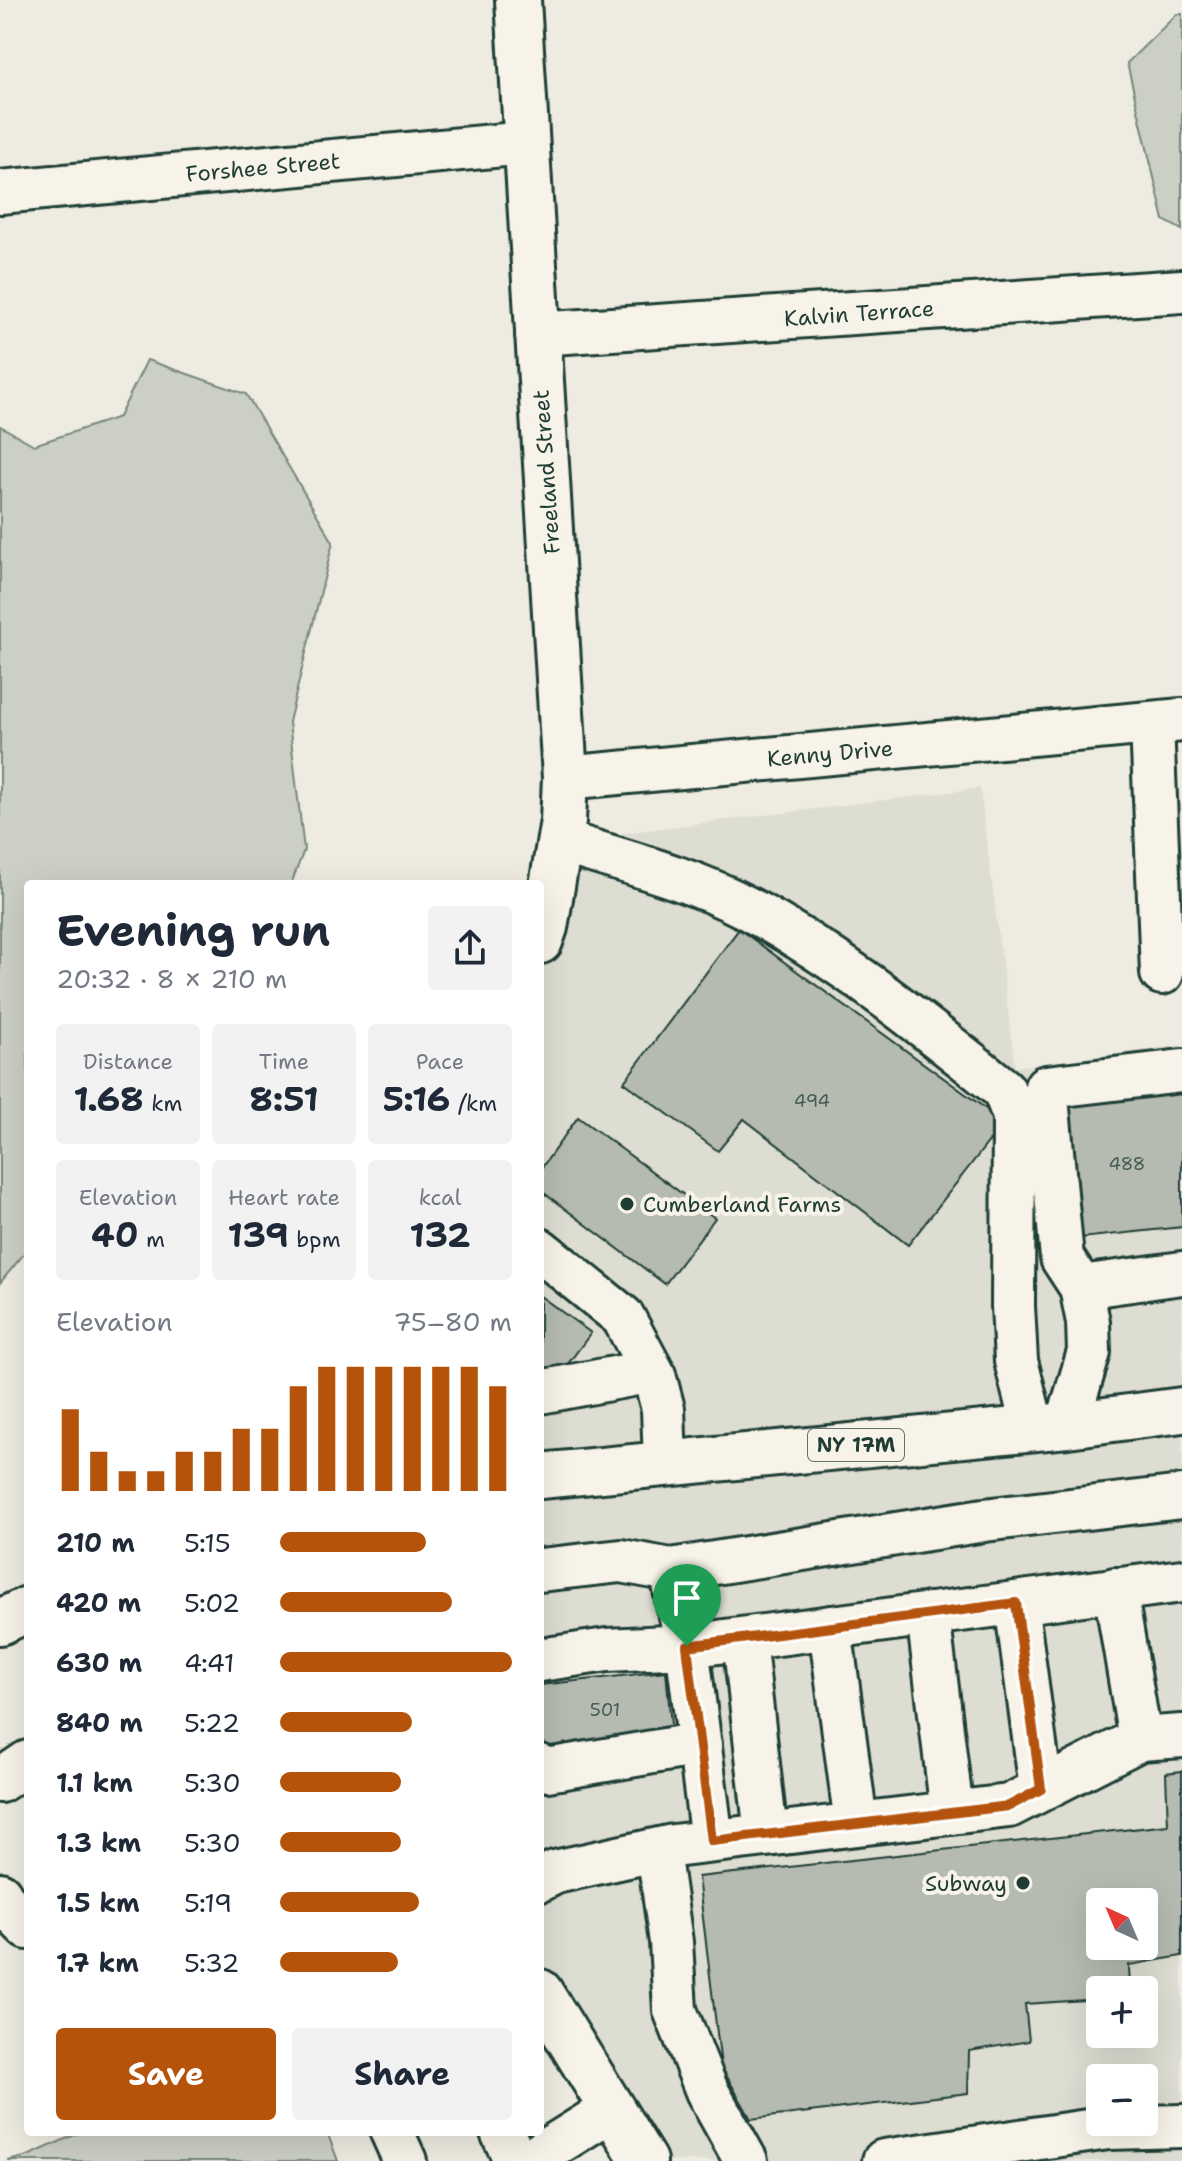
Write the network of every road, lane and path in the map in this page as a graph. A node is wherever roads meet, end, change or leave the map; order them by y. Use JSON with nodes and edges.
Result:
{"nodes":[{"id":1,"x":518,"y":0,"type":"edge"},
{"id":2,"x":526,"y":143,"type":"junction"},
{"id":3,"x":0,"y":192,"type":"edge"},
{"id":4,"x":1182,"y":291,"type":"edge"},
{"id":5,"x":537,"y":334,"type":"junction"},
{"id":6,"x":1167,"y":722,"type":"edge"},
{"id":7,"x":565,"y":778,"type":"junction"},
{"id":8,"x":560,"y":841,"type":"junction"},
{"id":9,"x":544,"y":930,"type":"edge"},
{"id":10,"x":1162,"y":973,"type":"dead end"},
{"id":11,"x":1182,"y":1071,"type":"edge"},
{"id":12,"x":544,"y":1253,"type":"edge"},
{"id":13,"x":1182,"y":1273,"type":"edge"},
{"id":14,"x":1081,"y":1287,"type":"junction"},
{"id":15,"x":652,"y":1371,"type":"junction"},
{"id":16,"x":544,"y":1391,"type":"edge"},
{"id":17,"x":1182,"y":1410,"type":"edge"},
{"id":18,"x":1050,"y":1427,"type":"junction"},
{"id":19,"x":665,"y":1463,"type":"junction"},
{"id":20,"x":544,"y":1476,"type":"edge"},
{"id":21,"x":1182,"y":1497,"type":"edge"},
{"id":22,"x":544,"y":1570,"type":"edge"},
{"id":23,"x":671,"y":1570,"type":"junction"},
{"id":24,"x":1182,"y":1581,"type":"edge"},
{"id":25,"x":1115,"y":1589,"type":"junction"},
{"id":26,"x":1016,"y":1603,"type":"junction"},
{"id":27,"x":24,"y":1611,"type":"edge"},
{"id":28,"x":928,"y":1614,"type":"junction"},
{"id":29,"x":0,"y":1622,"type":"edge"},
{"id":30,"x":830,"y":1627,"type":"junction"},
{"id":31,"x":744,"y":1639,"type":"junction"},
{"id":32,"x":687,"y":1646,"type":"junction"},
{"id":33,"x":544,"y":1659,"type":"edge"},
{"id":34,"x":1182,"y":1736,"type":"edge"},
{"id":35,"x":1140,"y":1739,"type":"junction"},
{"id":36,"x":700,"y":1744,"type":"junction"},
{"id":37,"x":24,"y":1765,"type":"edge"},
{"id":38,"x":544,"y":1768,"type":"edge"},
{"id":39,"x":0,"y":1781,"type":"edge"},
{"id":40,"x":1041,"y":1789,"type":"junction"},
{"id":41,"x":952,"y":1813,"type":"junction"},
{"id":42,"x":856,"y":1824,"type":"junction"},
{"id":43,"x":766,"y":1835,"type":"junction"},
{"id":44,"x":712,"y":1841,"type":"junction"},
{"id":45,"x":658,"y":1850,"type":"junction"},
{"id":46,"x":544,"y":1878,"type":"edge"},
{"id":47,"x":0,"y":1894,"type":"edge"},
{"id":48,"x":24,"y":1924,"type":"edge"},
{"id":49,"x":544,"y":1998,"type":"edge"},
{"id":50,"x":612,"y":2109,"type":"junction"},
{"id":51,"x":1182,"y":2126,"type":"edge"},
{"id":52,"x":394,"y":2136,"type":"edge"},
{"id":53,"x":504,"y":2136,"type":"edge"},
{"id":54,"x":405,"y":2161,"type":"edge"},
{"id":55,"x":516,"y":2161,"type":"edge"},
{"id":56,"x":529,"y":2161,"type":"edge"},
{"id":57,"x":644,"y":2161,"type":"edge"},
{"id":58,"x":746,"y":2161,"type":"edge"},
{"id":59,"x":884,"y":2161,"type":"edge"}],
"edges":[{"from":1,"to":2,"type":"main road","name":"Freeland Street"},
{"from":2,"to":3,"type":"street","name":"Forshee Street"},
{"from":2,"to":5,"type":"main road","name":"Freeland Street"},
{"from":4,"to":5,"type":"street","name":"Kalvin Terrace"},
{"from":5,"to":7,"type":"main road","name":"Freeland Street"},
{"from":6,"to":7,"type":"street","name":"Kenny Drive"},
{"from":6,"to":10,"type":"street"},
{"from":7,"to":8,"type":"main road","name":"Freeland Street"},
{"from":8,"to":9,"type":"main road","name":"Freeland Street"},
{"from":8,"to":18,"type":"street"},
{"from":11,"to":14,"type":"street"},
{"from":12,"to":15,"type":"street"},
{"from":13,"to":14,"type":"street"},
{"from":14,"to":18,"type":"street"},
{"from":15,"to":16,"type":"street"},
{"from":15,"to":19,"type":"street"},
{"from":17,"to":18,"type":"main road","number":"NY 17M"},
{"from":18,"to":19,"type":"main road","number":"NY 17M"},
{"from":19,"to":20,"type":"main road","number":"NY 17M"},
{"from":21,"to":23,"type":"street"},
{"from":22,"to":23,"type":"street"},
{"from":23,"to":32,"type":"street"},
{"from":24,"to":25,"type":"street"},
{"from":25,"to":26,"type":"street"},
{"from":25,"to":35,"type":"street"},
{"from":26,"to":28,"type":"street"},
{"from":26,"to":40,"type":"street"},
{"from":27,"to":29,"type":"main road"},
{"from":28,"to":30,"type":"street"},
{"from":28,"to":41,"type":"street"},
{"from":30,"to":31,"type":"street"},
{"from":30,"to":42,"type":"street"},
{"from":31,"to":32,"type":"street"},
{"from":31,"to":43,"type":"street"},
{"from":32,"to":33,"type":"street"},
{"from":32,"to":36,"type":"street"},
{"from":34,"to":35,"type":"street"},
{"from":35,"to":40,"type":"street"},
{"from":36,"to":38,"type":"street"},
{"from":36,"to":44,"type":"street"},
{"from":37,"to":39,"type":"street"},
{"from":40,"to":41,"type":"street"},
{"from":41,"to":42,"type":"street"},
{"from":42,"to":43,"type":"street"},
{"from":43,"to":44,"type":"street"},
{"from":44,"to":45,"type":"street"},
{"from":45,"to":46,"type":"street"},
{"from":45,"to":58,"type":"street"},
{"from":47,"to":48,"type":"street"},
{"from":49,"to":50,"type":"main road"},
{"from":50,"to":56,"type":"street"},
{"from":50,"to":57,"type":"main road"},
{"from":51,"to":59,"type":"street"},
{"from":52,"to":54,"type":"street"},
{"from":53,"to":55,"type":"street"}]}
